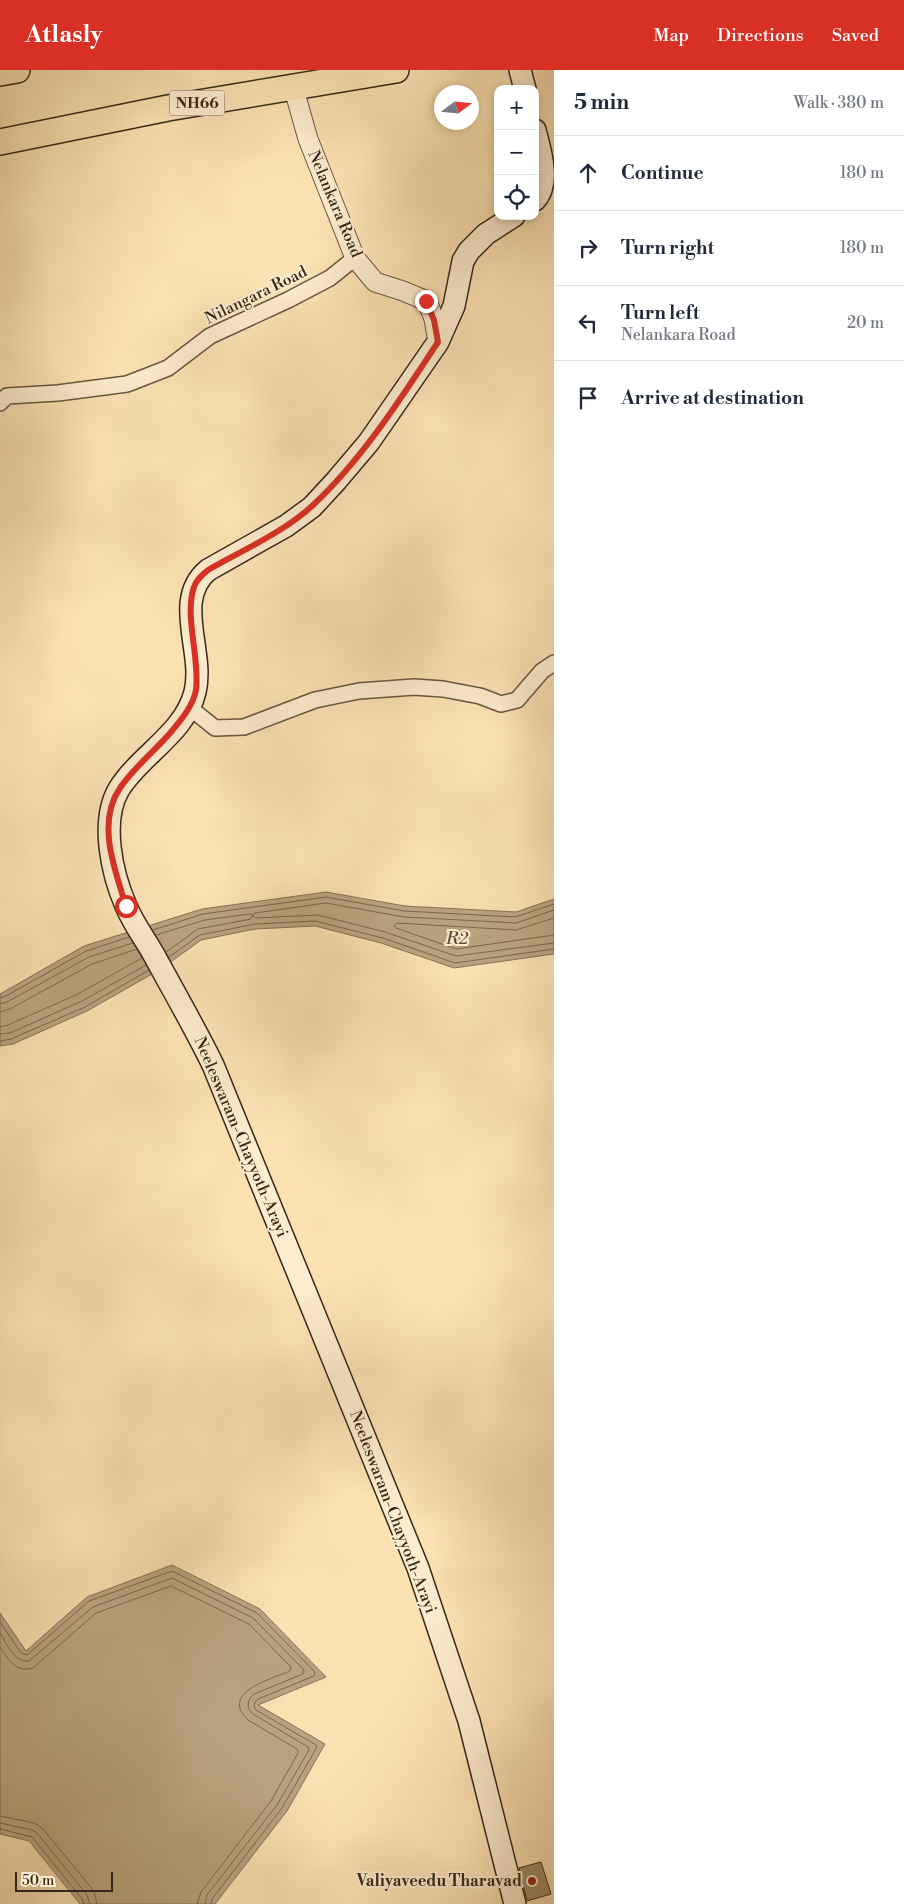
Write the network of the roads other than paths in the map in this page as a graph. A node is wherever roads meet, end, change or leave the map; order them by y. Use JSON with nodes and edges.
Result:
{"nodes":[{"id":1,"x":17,"y":70,"type":"edge"},
{"id":2,"x":396,"y":70,"type":"edge"},
{"id":3,"x":520,"y":70,"type":"edge"},
{"id":4,"x":0,"y":73,"type":"edge"},
{"id":5,"x":524,"y":85,"type":"edge"},
{"id":6,"x":293,"y":86,"type":"junction"},
{"id":7,"x":0,"y":142,"type":"edge"},
{"id":8,"x":539,"y":144,"type":"edge"},
{"id":9,"x":549,"y":180,"type":"edge"},
{"id":10,"x":539,"y":196,"type":"edge"},
{"id":11,"x":508,"y":220,"type":"edge"},
{"id":12,"x":356,"y":258,"type":"junction"},
{"id":13,"x":438,"y":342,"type":"junction"},
{"id":14,"x":0,"y":403,"type":"edge"},
{"id":15,"x":554,"y":663,"type":"edge"},
{"id":16,"x":189,"y":707,"type":"junction"},
{"id":17,"x":515,"y":1904,"type":"edge"}],
"edges":[{"from":1,"to":4,"type":"highway"},
{"from":2,"to":6,"type":"highway","number":"NH66"},
{"from":3,"to":5,"type":"main road"},
{"from":6,"to":7,"type":"highway","number":"NH66"},
{"from":6,"to":12,"type":"street","name":"Nelankara Road"},
{"from":8,"to":9,"type":"main road"},
{"from":9,"to":10,"type":"main road"},
{"from":11,"to":13,"type":"main road","name":"Neeleswaram-Chayyoth-Arayi"},
{"from":12,"to":13,"type":"street","name":"Nelankara Road"},
{"from":12,"to":14,"type":"street","name":"Nilangara Road"},
{"from":13,"to":16,"type":"main road","name":"Neeleswaram-Chayyoth-Arayi"},
{"from":15,"to":16,"type":"street"},
{"from":16,"to":17,"type":"main road","name":"Neeleswaram-Chayyoth-Arayi"}]}
